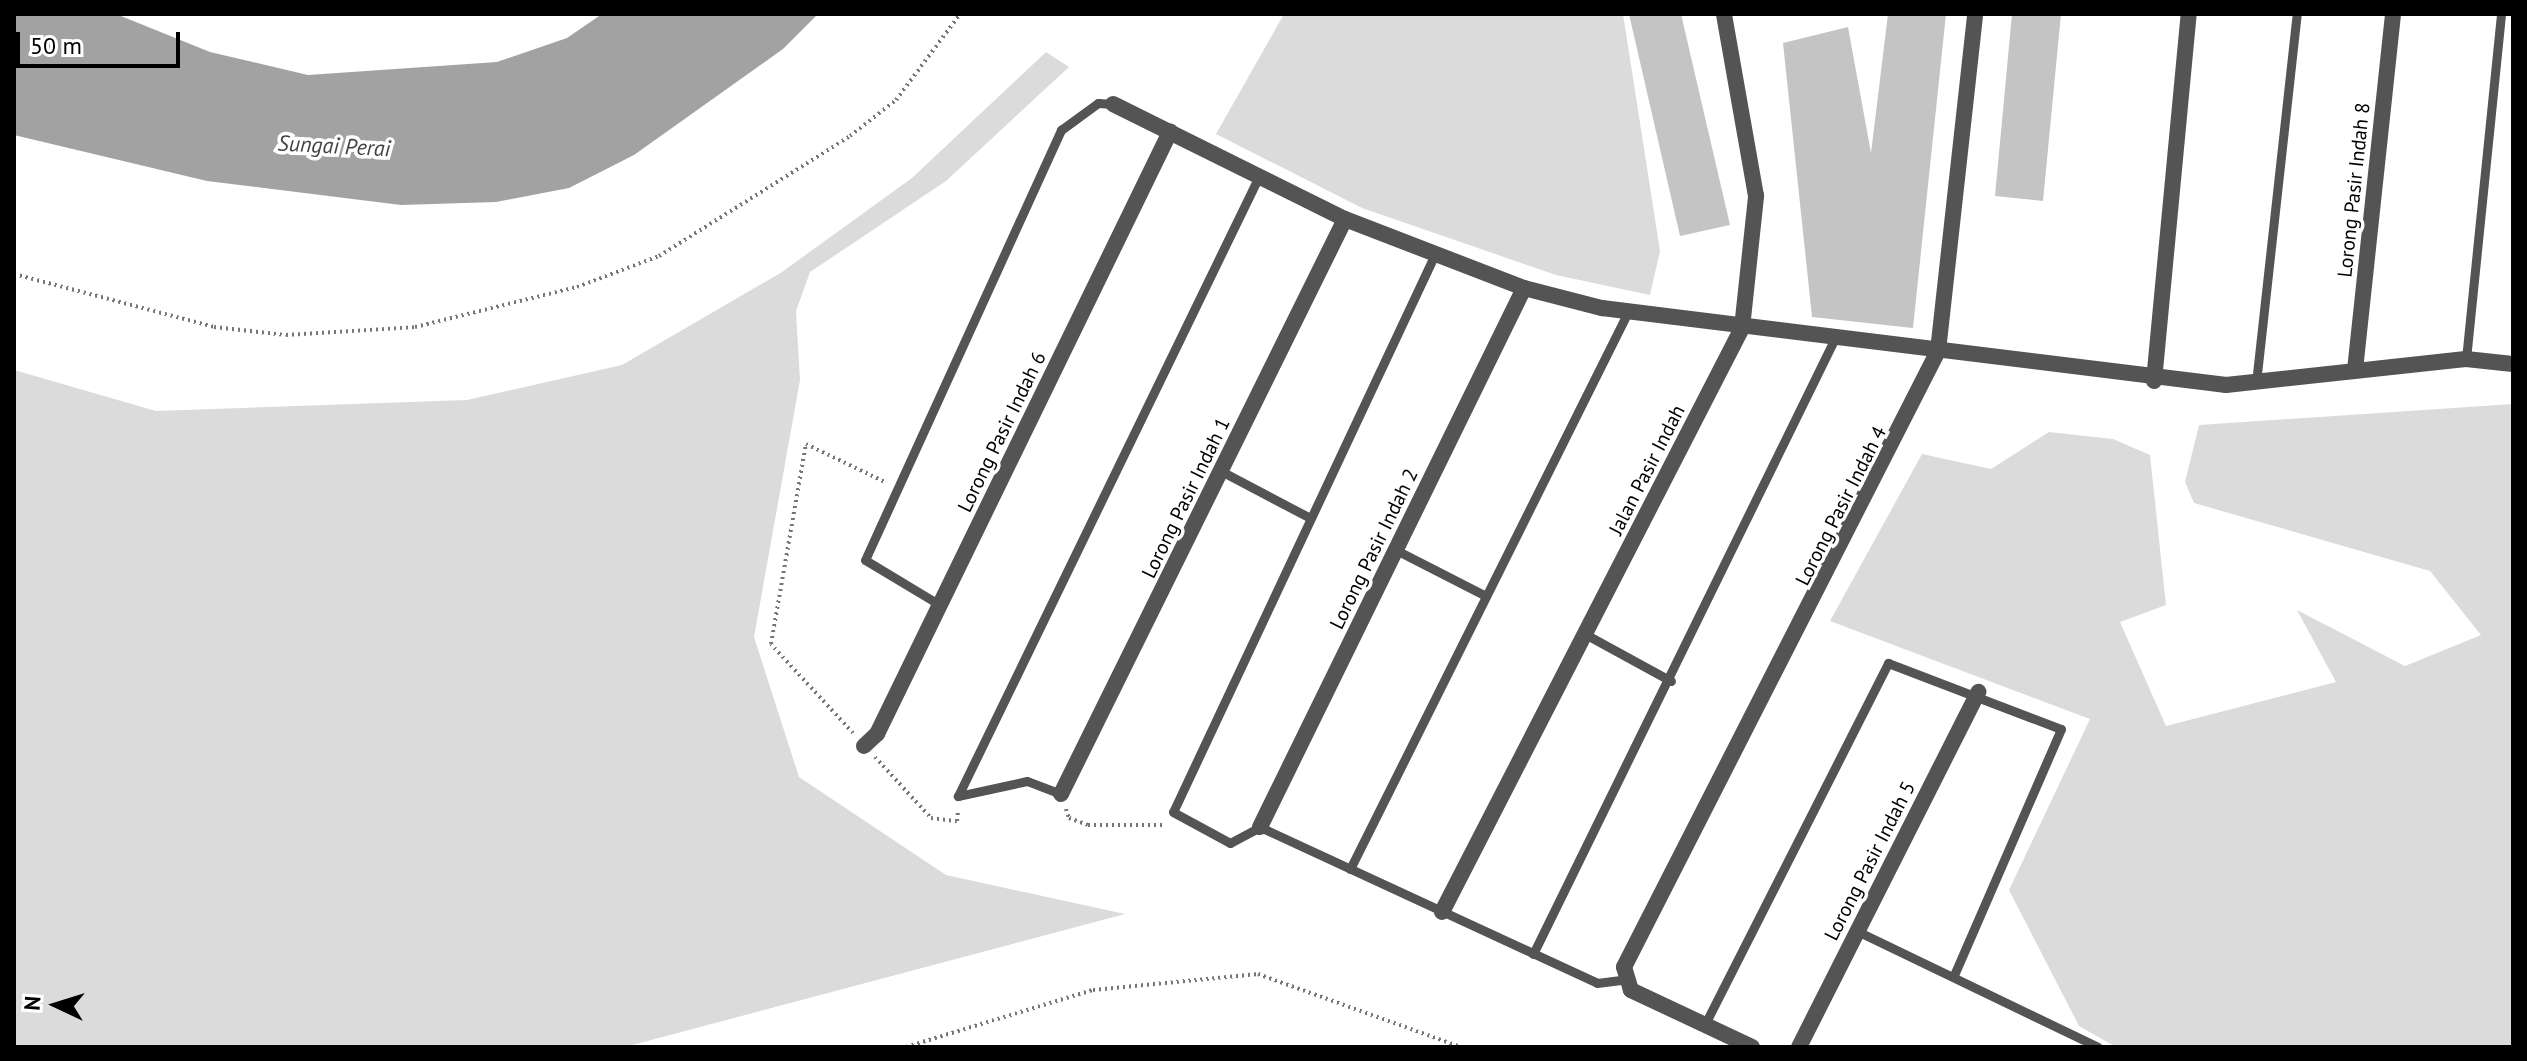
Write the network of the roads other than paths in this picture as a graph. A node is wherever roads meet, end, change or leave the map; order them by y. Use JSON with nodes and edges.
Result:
{"nodes":[{"id":1,"x":1724,"y":14,"type":"edge"},
{"id":2,"x":1975,"y":14,"type":"edge"},
{"id":3,"x":2189,"y":14,"type":"edge"},
{"id":4,"x":2297,"y":14,"type":"edge"},
{"id":5,"x":2393,"y":14,"type":"edge"},
{"id":6,"x":2501,"y":14,"type":"edge"},
{"id":7,"x":1113,"y":104,"type":"joint"},
{"id":8,"x":1170,"y":132,"type":"junction"},
{"id":9,"x":1259,"y":176,"type":"junction"},
{"id":10,"x":1345,"y":219,"type":"junction"},
{"id":11,"x":1435,"y":254,"type":"junction"},
{"id":12,"x":1524,"y":288,"type":"junction"},
{"id":13,"x":1628,"y":312,"type":"junction"},
{"id":14,"x":1742,"y":328,"type":"junction"},
{"id":15,"x":1835,"y":338,"type":"junction"},
{"id":16,"x":1938,"y":351,"type":"junction"},
{"id":17,"x":2466,"y":359,"type":"junction"},
{"id":18,"x":2513,"y":364,"type":"edge"},
{"id":19,"x":2355,"y":370,"type":"junction"},
{"id":20,"x":2154,"y":381,"type":"junction"},
{"id":21,"x":2256,"y":387,"type":"junction"},
{"id":22,"x":1221,"y":471,"type":"junction"},
{"id":23,"x":1310,"y":518,"type":"junction"},
{"id":24,"x":1396,"y":550,"type":"junction"},
{"id":25,"x":1486,"y":596,"type":"junction"},
{"id":26,"x":940,"y":605,"type":"junction"},
{"id":27,"x":1585,"y":634,"type":"junction"},
{"id":28,"x":1671,"y":681,"type":"junction"},
{"id":29,"x":1978,"y":692,"type":"junction"},
{"id":30,"x":864,"y":746,"type":"road end"},
{"id":31,"x":1061,"y":794,"type":"joint"},
{"id":32,"x":1260,"y":827,"type":"junction"},
{"id":33,"x":1350,"y":869,"type":"junction"},
{"id":34,"x":1442,"y":912,"type":"junction"},
{"id":35,"x":1857,"y":931,"type":"junction"},
{"id":36,"x":1533,"y":954,"type":"junction"},
{"id":37,"x":1953,"y":977,"type":"junction"},
{"id":38,"x":1623,"y":980,"type":"junction"},
{"id":39,"x":1705,"y":1024,"type":"junction"},
{"id":40,"x":1752,"y":1047,"type":"edge"},
{"id":41,"x":1799,"y":1047,"type":"edge"},
{"id":42,"x":2098,"y":1047,"type":"edge"}],
"edges":[{"from":1,"to":14,"type":"street","name":"Jalan Pasir Indah"},
{"from":2,"to":16,"type":"street","name":"Lorong Pasir Indah 4"},
{"from":3,"to":20,"type":"street"},
{"from":4,"to":21,"type":"lane"},
{"from":5,"to":19,"type":"street","name":"Lorong Pasir Indah 8"},
{"from":6,"to":17,"type":"lane"},
{"from":7,"to":8,"type":"street"},
{"from":7,"to":26,"type":"lane"},
{"from":8,"to":9,"type":"street"},
{"from":8,"to":26,"type":"street","name":"Lorong Pasir Indah 6"},
{"from":9,"to":10,"type":"street"},
{"from":9,"to":31,"type":"lane"},
{"from":10,"to":11,"type":"street"},
{"from":10,"to":22,"type":"street","name":"Lorong Pasir Indah 1"},
{"from":11,"to":12,"type":"street"},
{"from":11,"to":23,"type":"lane"},
{"from":12,"to":13,"type":"street"},
{"from":12,"to":24,"type":"street","name":"Lorong Pasir Indah 2"},
{"from":13,"to":14,"type":"street"},
{"from":13,"to":25,"type":"lane"},
{"from":14,"to":15,"type":"street"},
{"from":14,"to":27,"type":"street","name":"Jalan Pasir Indah"},
{"from":15,"to":16,"type":"street"},
{"from":15,"to":28,"type":"lane"},
{"from":16,"to":20,"type":"street"},
{"from":16,"to":38,"type":"street","name":"Lorong Pasir Indah 4"},
{"from":17,"to":18,"type":"street"},
{"from":17,"to":19,"type":"street"},
{"from":19,"to":21,"type":"street"},
{"from":20,"to":21,"type":"street"},
{"from":22,"to":23,"type":"lane"},
{"from":22,"to":31,"type":"street","name":"Lorong Pasir Indah 1"},
{"from":23,"to":32,"type":"lane"},
{"from":24,"to":25,"type":"lane"},
{"from":24,"to":32,"type":"street","name":"Lorong Pasir Indah 2"},
{"from":25,"to":33,"type":"lane"},
{"from":26,"to":30,"type":"street","name":"Lorong Pasir Indah 6"},
{"from":27,"to":28,"type":"lane"},
{"from":27,"to":34,"type":"street","name":"Jalan Pasir Indah"},
{"from":28,"to":36,"type":"lane"},
{"from":29,"to":35,"type":"street","name":"Lorong Pasir Indah 5"},
{"from":29,"to":37,"type":"lane"},
{"from":29,"to":39,"type":"lane"},
{"from":32,"to":33,"type":"lane"},
{"from":33,"to":34,"type":"lane"},
{"from":34,"to":36,"type":"lane"},
{"from":35,"to":37,"type":"lane"},
{"from":35,"to":41,"type":"street","name":"Lorong Pasir Indah 5"},
{"from":36,"to":38,"type":"lane"},
{"from":37,"to":42,"type":"lane"},
{"from":38,"to":39,"type":"street"},
{"from":39,"to":40,"type":"street"}]}
